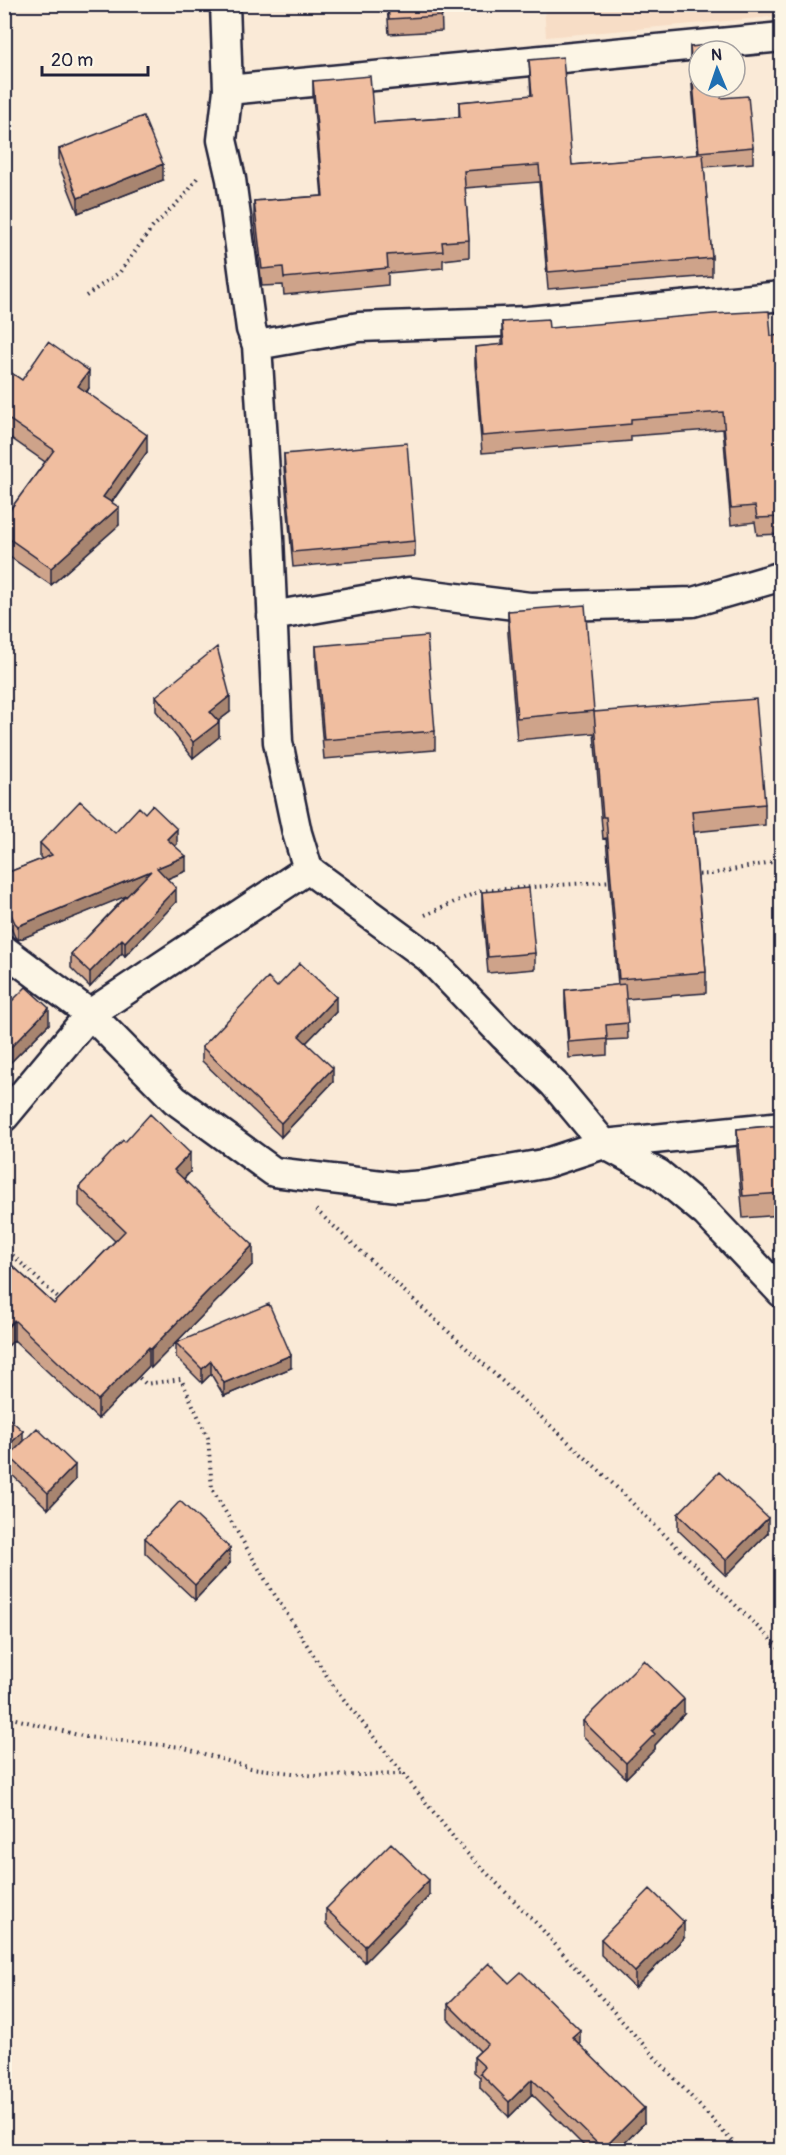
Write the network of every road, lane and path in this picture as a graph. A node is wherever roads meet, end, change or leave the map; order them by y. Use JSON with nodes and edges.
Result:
{"nodes":[{"id":1,"x":225,"y":4,"type":"edge"},
{"id":2,"x":782,"y":37,"type":"edge"},
{"id":3,"x":228,"y":90,"type":"junction"},
{"id":4,"x":222,"y":140,"type":"junction"},
{"id":5,"x":86,"y":296,"type":"dead end"},
{"id":6,"x":782,"y":296,"type":"edge"},
{"id":7,"x":257,"y":345,"type":"junction"},
{"id":8,"x":782,"y":576,"type":"edge"},
{"id":9,"x":272,"y":616,"type":"junction"},
{"id":10,"x":782,"y":860,"type":"edge"},
{"id":11,"x":308,"y":869,"type":"junction"},
{"id":12,"x":689,"y":876,"type":"edge"},
{"id":13,"x":619,"y":881,"type":"edge"},
{"id":14,"x":392,"y":930,"type":"junction"},
{"id":15,"x":4,"y":950,"type":"edge"},
{"id":16,"x":90,"y":1014,"type":"junction"},
{"id":17,"x":4,"y":1117,"type":"edge"},
{"id":18,"x":782,"y":1126,"type":"edge"},
{"id":19,"x":604,"y":1144,"type":"junction"},
{"id":20,"x":274,"y":1172,"type":"junction"},
{"id":21,"x":4,"y":1247,"type":"edge"},
{"id":22,"x":782,"y":1293,"type":"edge"},
{"id":23,"x":68,"y":1308,"type":"edge"},
{"id":24,"x":130,"y":1369,"type":"edge"},
{"id":25,"x":782,"y":1651,"type":"edge"},
{"id":26,"x":4,"y":1716,"type":"edge"},
{"id":27,"x":404,"y":1774,"type":"junction"},
{"id":28,"x":740,"y":2151,"type":"edge"}],
"edges":[{"from":1,"to":3,"type":"street"},
{"from":2,"to":3,"type":"street"},
{"from":3,"to":4,"type":"street"},
{"from":4,"to":5,"type":"path"},
{"from":4,"to":7,"type":"street"},
{"from":6,"to":7,"type":"street"},
{"from":7,"to":9,"type":"street"},
{"from":8,"to":9,"type":"street"},
{"from":9,"to":11,"type":"street"},
{"from":10,"to":12,"type":"path"},
{"from":11,"to":14,"type":"street"},
{"from":11,"to":16,"type":"street"},
{"from":13,"to":14,"type":"path"},
{"from":14,"to":19,"type":"street"},
{"from":15,"to":16,"type":"street"},
{"from":16,"to":17,"type":"street"},
{"from":16,"to":20,"type":"street"},
{"from":18,"to":19,"type":"street"},
{"from":19,"to":20,"type":"street"},
{"from":19,"to":22,"type":"street"},
{"from":20,"to":25,"type":"path"},
{"from":21,"to":23,"type":"path"},
{"from":24,"to":27,"type":"path"},
{"from":26,"to":27,"type":"path"},
{"from":27,"to":28,"type":"path"}]}
